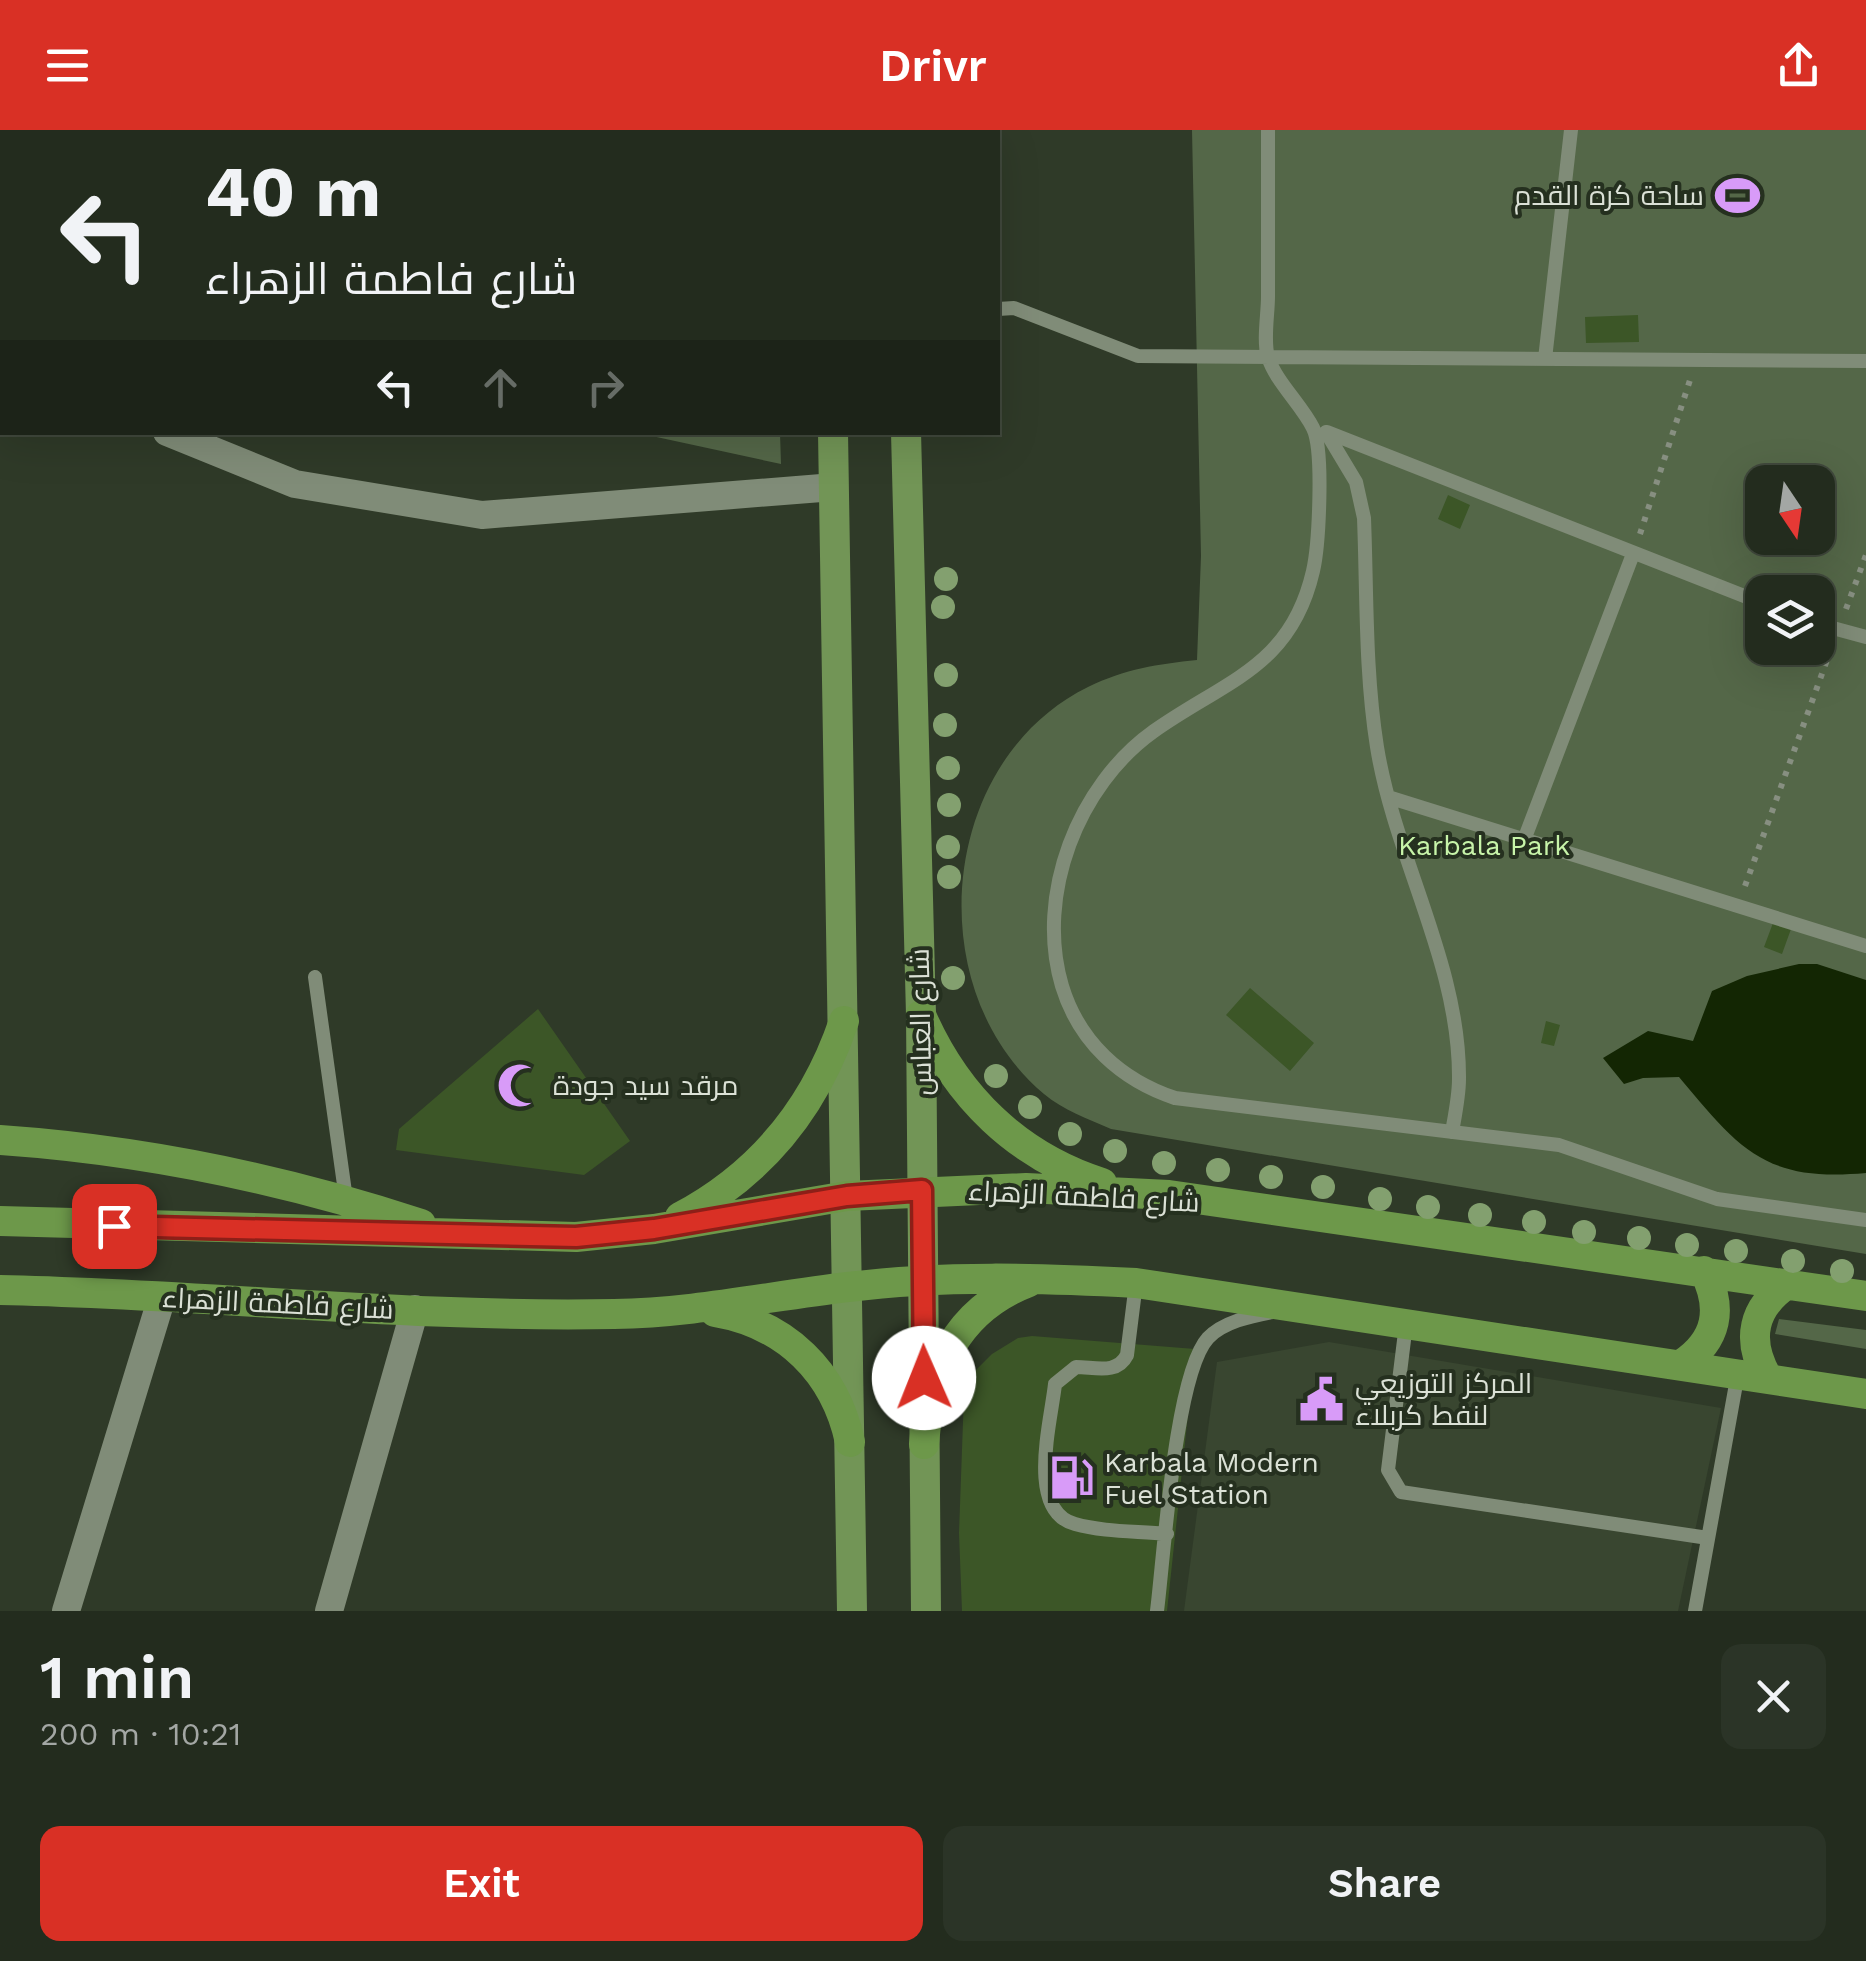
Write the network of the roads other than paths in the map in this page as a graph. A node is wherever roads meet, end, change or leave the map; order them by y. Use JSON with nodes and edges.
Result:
{"nodes":[{"id":1,"x":1268,"y":130,"type":"edge"},
{"id":2,"x":1571,"y":130,"type":"edge"},
{"id":3,"x":1000,"y":309,"type":"edge"},
{"id":4,"x":1268,"y":356,"type":"junction"},
{"id":5,"x":1544,"y":358,"type":"junction"},
{"id":6,"x":1866,"y":361,"type":"edge"},
{"id":7,"x":1306,"y":417,"type":"junction"},
{"id":8,"x":1326,"y":432,"type":"junction"},
{"id":9,"x":174,"y":435,"type":"edge"},
{"id":10,"x":833,"y":435,"type":"edge"},
{"id":11,"x":906,"y":435,"type":"edge"},
{"id":12,"x":834,"y":487,"type":"junction"},
{"id":13,"x":1634,"y":554,"type":"junction"},
{"id":14,"x":1745,"y":596,"type":"edge"},
{"id":15,"x":1835,"y":629,"type":"edge"},
{"id":16,"x":1866,"y":638,"type":"edge"},
{"id":17,"x":1388,"y":798,"type":"junction"},
{"id":18,"x":1524,"y":840,"type":"junction"},
{"id":19,"x":1866,"y":946,"type":"edge"},
{"id":20,"x":316,"y":977,"type":"dead end"},
{"id":21,"x":921,"y":1014,"type":"junction"},
{"id":22,"x":844,"y":1022,"type":"junction"},
{"id":23,"x":1452,"y":1132,"type":"junction"},
{"id":24,"x":0,"y":1140,"type":"edge"},
{"id":25,"x":922,"y":1190,"type":"junction"},
{"id":26,"x":1168,"y":1195,"type":"junction"},
{"id":27,"x":847,"y":1196,"type":"junction"},
{"id":28,"x":346,"y":1200,"type":"junction"},
{"id":29,"x":1866,"y":1220,"type":"edge"},
{"id":30,"x":0,"y":1221,"type":"edge"},
{"id":31,"x":654,"y":1229,"type":"junction"},
{"id":32,"x":452,"y":1234,"type":"junction"},
{"id":33,"x":1704,"y":1271,"type":"junction"},
{"id":34,"x":1040,"y":1278,"type":"junction"},
{"id":35,"x":922,"y":1280,"type":"junction"},
{"id":36,"x":1136,"y":1283,"type":"junction"},
{"id":37,"x":1789,"y":1284,"type":"junction"},
{"id":38,"x":848,"y":1286,"type":"junction"},
{"id":39,"x":0,"y":1293,"type":"edge"},
{"id":40,"x":1866,"y":1296,"type":"edge"},
{"id":41,"x":162,"y":1298,"type":"junction"},
{"id":42,"x":1297,"y":1307,"type":"junction"},
{"id":43,"x":415,"y":1309,"type":"junction"},
{"id":44,"x":692,"y":1310,"type":"junction"},
{"id":45,"x":1406,"y":1323,"type":"junction"},
{"id":46,"x":1682,"y":1364,"type":"junction"},
{"id":47,"x":1752,"y":1375,"type":"junction"},
{"id":48,"x":1866,"y":1394,"type":"edge"},
{"id":49,"x":850,"y":1442,"type":"junction"},
{"id":50,"x":924,"y":1444,"type":"junction"},
{"id":51,"x":1167,"y":1534,"type":"junction"},
{"id":52,"x":1708,"y":1538,"type":"junction"},
{"id":53,"x":66,"y":1611,"type":"edge"},
{"id":54,"x":329,"y":1611,"type":"edge"},
{"id":55,"x":852,"y":1611,"type":"edge"},
{"id":56,"x":926,"y":1611,"type":"edge"},
{"id":57,"x":1157,"y":1611,"type":"edge"},
{"id":58,"x":1695,"y":1611,"type":"edge"}],
"edges":[{"from":1,"to":4,"type":"lane"},
{"from":2,"to":5,"type":"lane"},
{"from":3,"to":4,"type":"lane"},
{"from":4,"to":5,"type":"lane"},
{"from":4,"to":7,"type":"lane"},
{"from":5,"to":6,"type":"lane"},
{"from":7,"to":8,"type":"lane"},
{"from":7,"to":23,"type":"lane"},
{"from":8,"to":13,"type":"lane"},
{"from":8,"to":17,"type":"lane"},
{"from":9,"to":12,"type":"street"},
{"from":10,"to":12,"type":"main road"},
{"from":11,"to":21,"type":"main road","name":"شارع العباس"},
{"from":12,"to":22,"type":"main road"},
{"from":13,"to":14,"type":"lane"},
{"from":13,"to":18,"type":"lane"},
{"from":15,"to":16,"type":"lane"},
{"from":17,"to":18,"type":"lane"},
{"from":17,"to":23,"type":"lane"},
{"from":18,"to":19,"type":"lane"},
{"from":20,"to":28,"type":"lane"},
{"from":21,"to":25,"type":"main road","name":"شارع العباس"},
{"from":21,"to":26,"type":"highway"},
{"from":22,"to":27,"type":"main road"},
{"from":22,"to":31,"type":"highway"},
{"from":23,"to":29,"type":"lane"},
{"from":24,"to":28,"type":"highway"},
{"from":25,"to":26,"type":"highway","name":"شارع فاطمة الزهراء"},
{"from":25,"to":27,"type":"highway","name":"شارع فاطمة الزهراء"},
{"from":25,"to":35,"type":"main road","name":"شارع العباس"},
{"from":26,"to":33,"type":"highway","name":"شارع فاطمة الزهراء"},
{"from":27,"to":31,"type":"highway","name":"شارع فاطمة الزهراء"},
{"from":27,"to":38,"type":"main road"},
{"from":28,"to":32,"type":"highway"},
{"from":30,"to":32,"type":"highway","name":"شارع فاطمة الزهراء"},
{"from":31,"to":32,"type":"highway","name":"شارع فاطمة الزهراء"},
{"from":33,"to":37,"type":"highway","name":"شارع فاطمة الزهراء"},
{"from":33,"to":46,"type":"highway"},
{"from":34,"to":35,"type":"highway","name":"شارع فاطمة الزهراء"},
{"from":34,"to":36,"type":"highway","name":"شارع فاطمة الزهراء"},
{"from":34,"to":50,"type":"highway"},
{"from":35,"to":38,"type":"highway","name":"شارع فاطمة الزهراء"},
{"from":35,"to":50,"type":"main road","name":"شارع العباس"},
{"from":36,"to":42,"type":"highway","name":"شارع فاطمة الزهراء"},
{"from":36,"to":51,"type":"lane"},
{"from":37,"to":40,"type":"highway","name":"شارع فاطمة الزهراء"},
{"from":37,"to":47,"type":"highway"},
{"from":38,"to":44,"type":"highway","name":"شارع فاطمة الزهراء"},
{"from":38,"to":49,"type":"main road"},
{"from":39,"to":41,"type":"highway","name":"شارع فاطمة الزهراء"},
{"from":41,"to":43,"type":"highway","name":"شارع فاطمة الزهراء"},
{"from":41,"to":53,"type":"street"},
{"from":42,"to":45,"type":"highway","name":"شارع فاطمة الزهراء"},
{"from":42,"to":51,"type":"lane"},
{"from":43,"to":44,"type":"highway","name":"شارع فاطمة الزهراء"},
{"from":43,"to":54,"type":"street"},
{"from":44,"to":49,"type":"highway"},
{"from":45,"to":46,"type":"highway","name":"شارع فاطمة الزهراء"},
{"from":45,"to":52,"type":"lane"},
{"from":46,"to":47,"type":"highway","name":"شارع فاطمة الزهراء"},
{"from":47,"to":48,"type":"highway","name":"شارع فاطمة الزهراء"},
{"from":47,"to":52,"type":"lane"},
{"from":49,"to":55,"type":"main road"},
{"from":50,"to":56,"type":"main road","name":"شارع العباس"},
{"from":51,"to":57,"type":"lane"},
{"from":52,"to":58,"type":"lane"}]}
